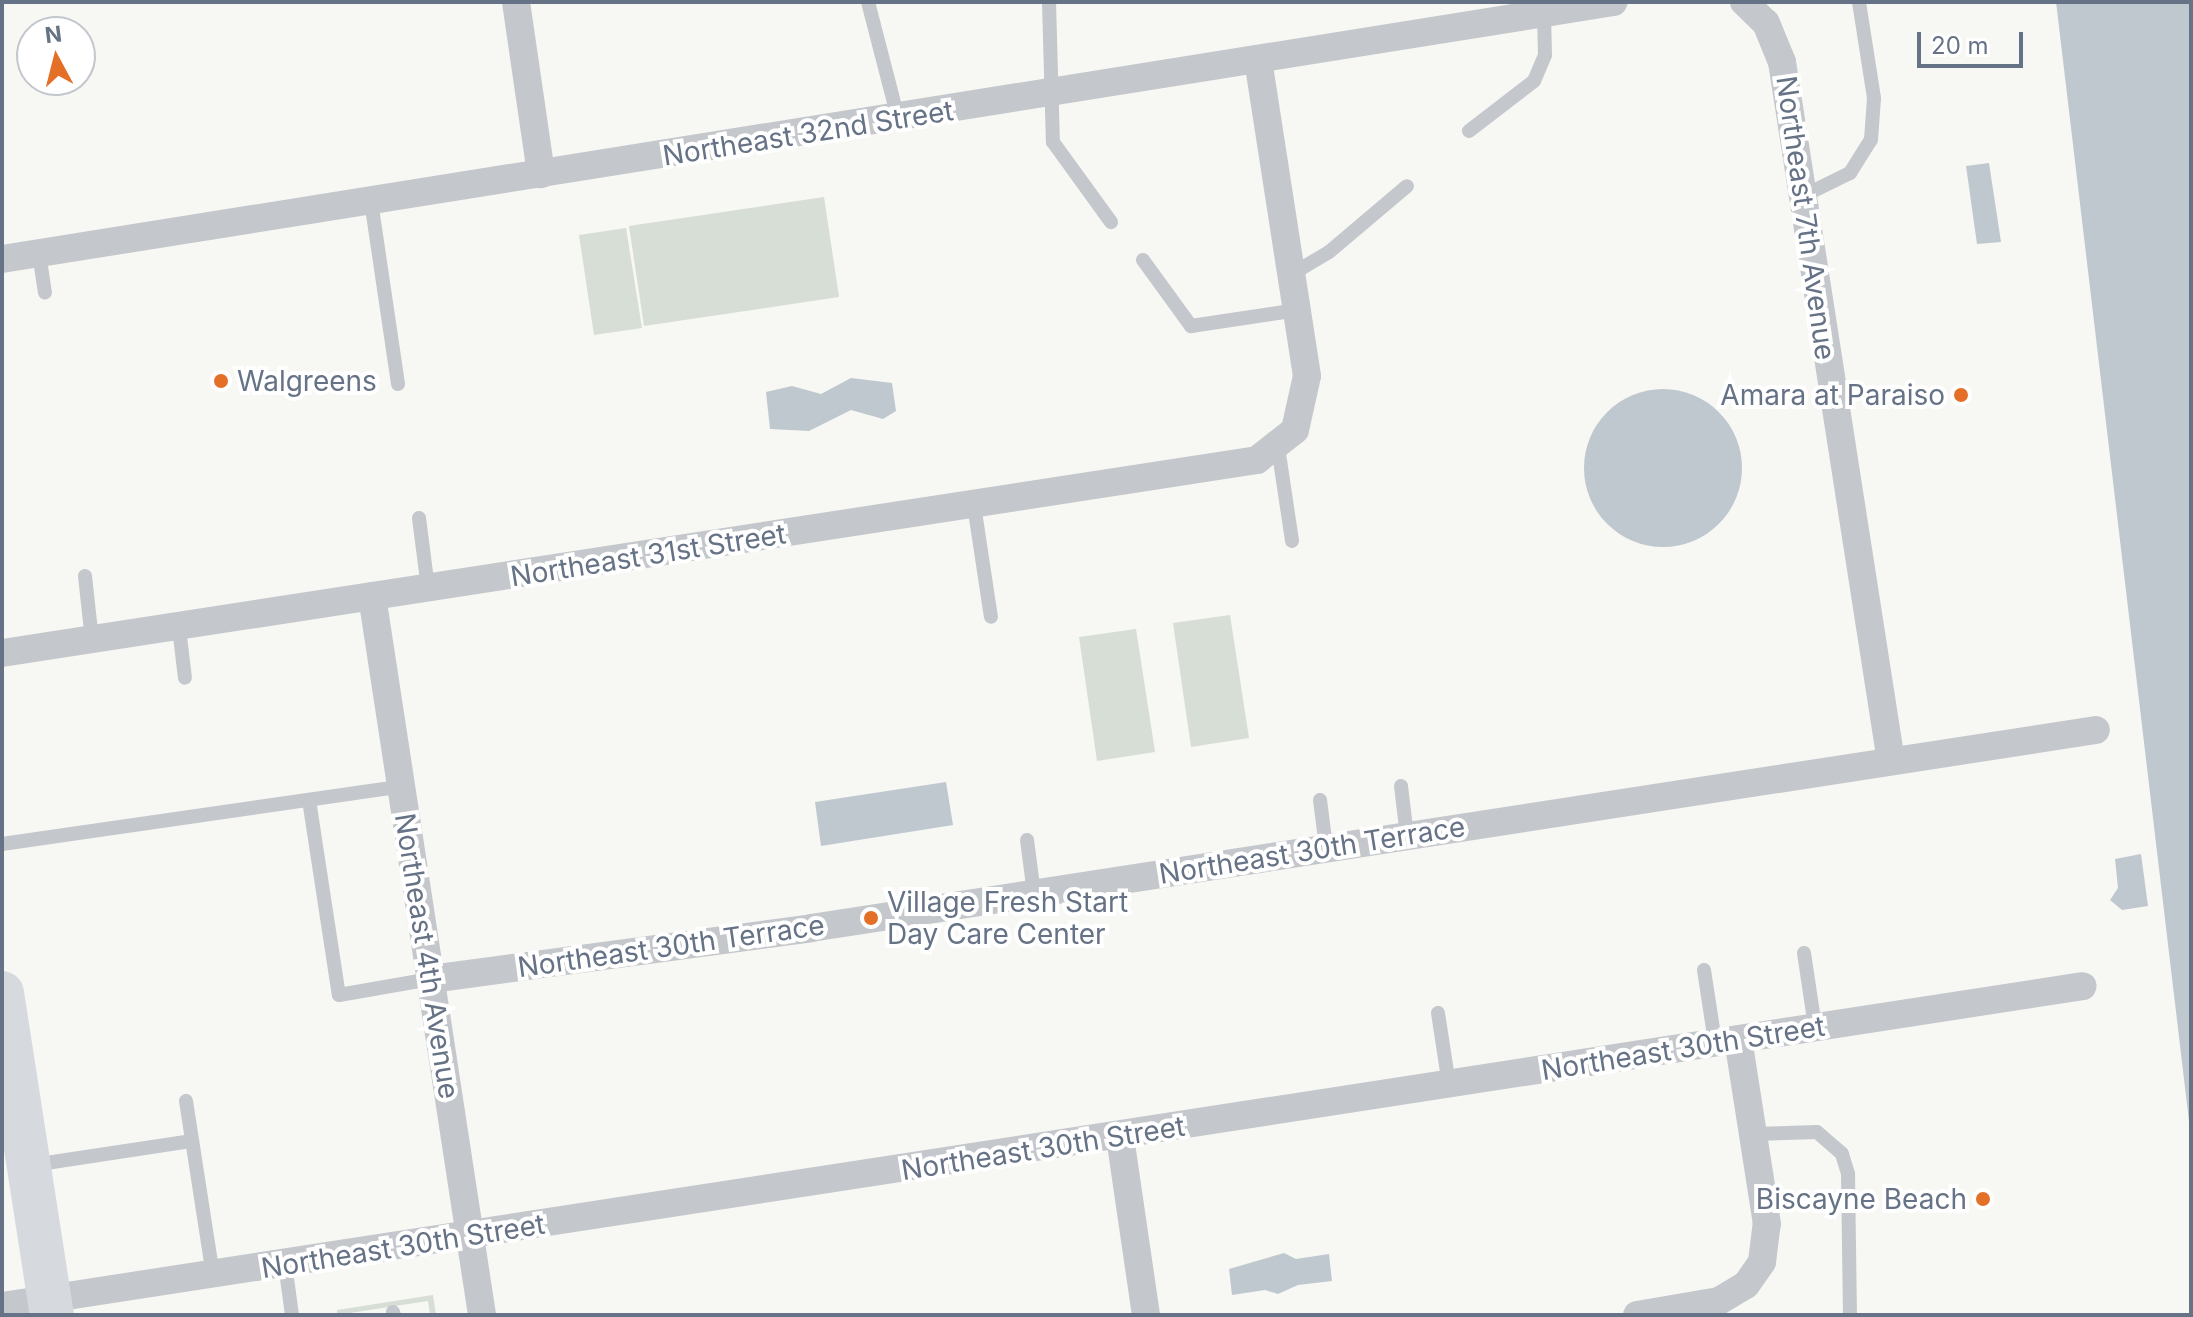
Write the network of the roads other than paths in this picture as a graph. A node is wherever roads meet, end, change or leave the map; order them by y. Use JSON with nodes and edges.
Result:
{"nodes":[{"id":1,"x":516,"y":2,"type":"edge"},
{"id":2,"x":868,"y":2,"type":"edge"},
{"id":3,"x":1049,"y":2,"type":"edge"},
{"id":4,"x":1614,"y":2,"type":"edge"},
{"id":5,"x":1859,"y":2,"type":"edge"},
{"id":6,"x":1751,"y":8,"type":"edge"},
{"id":7,"x":1544,"y":13,"type":"junction"},
{"id":8,"x":1258,"y":60,"type":"junction"},
{"id":9,"x":1049,"y":94,"type":"junction"},
{"id":10,"x":899,"y":119,"type":"junction"},
{"id":11,"x":1469,"y":131,"type":"dead end"},
{"id":12,"x":541,"y":174,"type":"junction"},
{"id":13,"x":1407,"y":186,"type":"dead end"},
{"id":14,"x":1801,"y":197,"type":"junction"},
{"id":15,"x":371,"y":201,"type":"junction"},
{"id":16,"x":1111,"y":222,"type":"dead end"},
{"id":17,"x":39,"y":253,"type":"junction"},
{"id":18,"x":2,"y":259,"type":"edge"},
{"id":19,"x":1143,"y":260,"type":"dead end"},
{"id":20,"x":1292,"y":274,"type":"junction"},
{"id":21,"x":45,"y":293,"type":"dead end"},
{"id":22,"x":1298,"y":310,"type":"junction"},
{"id":23,"x":398,"y":384,"type":"dead end"},
{"id":24,"x":1283,"y":443,"type":"junction"},
{"id":25,"x":974,"y":505,"type":"junction"},
{"id":26,"x":419,"y":518,"type":"dead end"},
{"id":27,"x":1292,"y":541,"type":"dead end"},
{"id":28,"x":85,"y":576,"type":"dead end"},
{"id":29,"x":428,"y":588,"type":"junction"},
{"id":30,"x":372,"y":596,"type":"junction"},
{"id":31,"x":991,"y":617,"type":"dead end"},
{"id":32,"x":179,"y":628,"type":"junction"},
{"id":33,"x":92,"y":640,"type":"junction"},
{"id":34,"x":2,"y":653,"type":"edge"},
{"id":35,"x":185,"y":678,"type":"dead end"},
{"id":36,"x":2096,"y":730,"type":"dead end"},
{"id":37,"x":1891,"y":761,"type":"junction"},
{"id":38,"x":1401,"y":786,"type":"dead end"},
{"id":39,"x":400,"y":787,"type":"junction"},
{"id":40,"x":309,"y":800,"type":"junction"},
{"id":41,"x":1320,"y":800,"type":"dead end"},
{"id":42,"x":1407,"y":836,"type":"junction"},
{"id":43,"x":1027,"y":840,"type":"dead end"},
{"id":44,"x":2,"y":844,"type":"edge"},
{"id":45,"x":1326,"y":847,"type":"junction"},
{"id":46,"x":1034,"y":893,"type":"junction"},
{"id":47,"x":1804,"y":953,"type":"dead end"},
{"id":48,"x":1704,"y":970,"type":"dead end"},
{"id":49,"x":431,"y":979,"type":"junction"},
{"id":50,"x":2083,"y":986,"type":"dead end"},
{"id":51,"x":2,"y":993,"type":"edge"},
{"id":52,"x":1438,"y":1013,"type":"dead end"},
{"id":53,"x":1815,"y":1027,"type":"junction"},
{"id":54,"x":1726,"y":1040,"type":"junction"},
{"id":55,"x":1449,"y":1085,"type":"junction"},
{"id":56,"x":186,"y":1101,"type":"dead end"},
{"id":57,"x":1753,"y":1134,"type":"junction"},
{"id":58,"x":1120,"y":1137,"type":"junction"},
{"id":59,"x":192,"y":1141,"type":"junction"},
{"id":60,"x":29,"y":1165,"type":"junction"},
{"id":61,"x":470,"y":1236,"type":"junction"},
{"id":62,"x":285,"y":1264,"type":"junction"},
{"id":63,"x":213,"y":1275,"type":"junction"},
{"id":64,"x":2,"y":1306,"type":"edge"},
{"id":65,"x":51,"y":1308,"type":"edge"},
{"id":66,"x":292,"y":1315,"type":"edge"},
{"id":67,"x":482,"y":1315,"type":"edge"},
{"id":68,"x":1146,"y":1315,"type":"edge"},
{"id":69,"x":1637,"y":1315,"type":"edge"},
{"id":70,"x":1850,"y":1315,"type":"edge"}],
"edges":[{"from":1,"to":12,"type":"street"},
{"from":2,"to":10,"type":"lane"},
{"from":3,"to":9,"type":"lane"},
{"from":4,"to":7,"type":"street","name":"Northeast 32nd Street"},
{"from":5,"to":14,"type":"lane"},
{"from":6,"to":14,"type":"street","name":"Northeast 7th Avenue"},
{"from":7,"to":8,"type":"street","name":"Northeast 32nd Street"},
{"from":7,"to":11,"type":"lane"},
{"from":8,"to":9,"type":"street","name":"Northeast 32nd Street"},
{"from":8,"to":20,"type":"street"},
{"from":9,"to":10,"type":"street","name":"Northeast 32nd Street"},
{"from":9,"to":16,"type":"lane"},
{"from":10,"to":12,"type":"street","name":"Northeast 32nd Street"},
{"from":12,"to":15,"type":"street","name":"Northeast 32nd Street"},
{"from":13,"to":20,"type":"lane"},
{"from":14,"to":37,"type":"street","name":"Northeast 7th Avenue"},
{"from":15,"to":17,"type":"street","name":"Northeast 32nd Street"},
{"from":15,"to":23,"type":"lane"},
{"from":17,"to":18,"type":"street","name":"Northeast 32nd Street"},
{"from":17,"to":21,"type":"lane"},
{"from":19,"to":22,"type":"lane"},
{"from":20,"to":22,"type":"street"},
{"from":22,"to":24,"type":"street"},
{"from":24,"to":25,"type":"street","name":"Northeast 31st Street"},
{"from":24,"to":27,"type":"lane"},
{"from":25,"to":29,"type":"street","name":"Northeast 31st Street"},
{"from":25,"to":31,"type":"lane"},
{"from":26,"to":29,"type":"lane"},
{"from":28,"to":33,"type":"lane"},
{"from":29,"to":30,"type":"street","name":"Northeast 31st Street"},
{"from":30,"to":32,"type":"street","name":"Northeast 31st Street"},
{"from":30,"to":39,"type":"street","name":"Northeast 4th Avenue"},
{"from":32,"to":33,"type":"street","name":"Northeast 31st Street"},
{"from":32,"to":35,"type":"lane"},
{"from":33,"to":34,"type":"street","name":"Northeast 31st Street"},
{"from":36,"to":37,"type":"street","name":"Northeast 30th Terrace"},
{"from":37,"to":42,"type":"street","name":"Northeast 30th Terrace"},
{"from":38,"to":42,"type":"lane"},
{"from":39,"to":40,"type":"lane"},
{"from":39,"to":49,"type":"street","name":"Northeast 4th Avenue"},
{"from":40,"to":44,"type":"lane"},
{"from":40,"to":49,"type":"lane"},
{"from":41,"to":45,"type":"lane"},
{"from":42,"to":45,"type":"street","name":"Northeast 30th Terrace"},
{"from":43,"to":46,"type":"lane"},
{"from":45,"to":46,"type":"street","name":"Northeast 30th Terrace"},
{"from":46,"to":49,"type":"street","name":"Northeast 30th Terrace"},
{"from":47,"to":53,"type":"lane"},
{"from":48,"to":54,"type":"lane"},
{"from":49,"to":61,"type":"street","name":"Northeast 4th Avenue"},
{"from":50,"to":53,"type":"street","name":"Northeast 30th Street"},
{"from":51,"to":60,"type":"main road"},
{"from":52,"to":55,"type":"lane"},
{"from":53,"to":54,"type":"street","name":"Northeast 30th Street"},
{"from":54,"to":55,"type":"street","name":"Northeast 30th Street"},
{"from":54,"to":57,"type":"street"},
{"from":55,"to":58,"type":"street","name":"Northeast 30th Street"},
{"from":56,"to":59,"type":"lane"},
{"from":57,"to":69,"type":"street"},
{"from":57,"to":70,"type":"lane"},
{"from":58,"to":61,"type":"street","name":"Northeast 30th Street"},
{"from":58,"to":68,"type":"street"},
{"from":59,"to":60,"type":"lane"},
{"from":59,"to":63,"type":"lane"},
{"from":60,"to":65,"type":"main road"},
{"from":61,"to":62,"type":"street","name":"Northeast 30th Street"},
{"from":61,"to":67,"type":"street","name":"Northeast 4th Avenue"},
{"from":62,"to":63,"type":"street","name":"Northeast 30th Street"},
{"from":62,"to":66,"type":"lane"},
{"from":63,"to":65,"type":"street","name":"Northeast 30th Street"},
{"from":64,"to":65,"type":"street","name":"Northeast 30th Street"}]}
